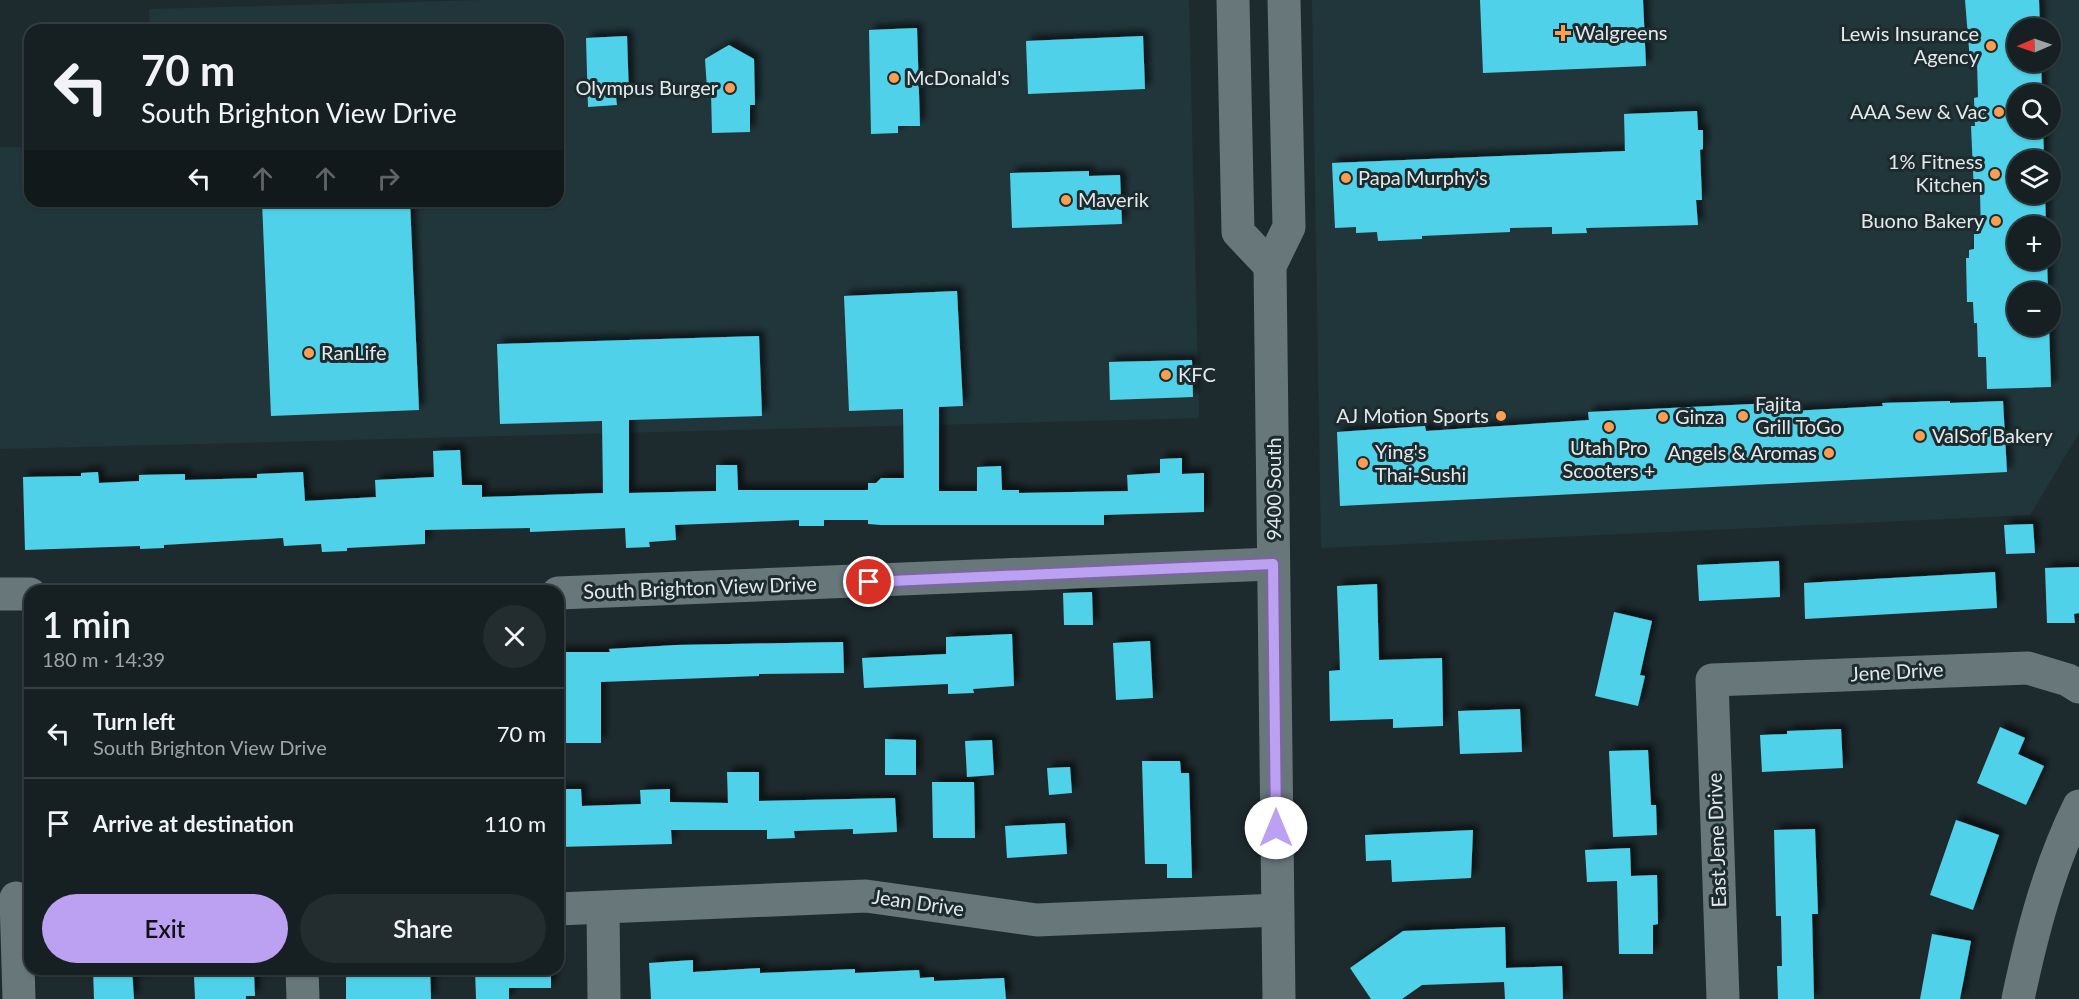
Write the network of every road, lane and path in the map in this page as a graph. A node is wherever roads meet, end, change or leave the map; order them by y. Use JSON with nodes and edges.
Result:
{"nodes":[{"id":1,"x":1233,"y":0,"type":"edge"},
{"id":2,"x":1284,"y":0,"type":"edge"},
{"id":3,"x":1270,"y":266,"type":"junction"},
{"id":4,"x":1273,"y":564,"type":"junction"},
{"id":5,"x":564,"y":593,"type":"edge"},
{"id":6,"x":0,"y":594,"type":"edge"},
{"id":7,"x":24,"y":594,"type":"edge"},
{"id":8,"x":1712,"y":680,"type":"joint"},
{"id":9,"x":2079,"y":687,"type":"edge"},
{"id":10,"x":2079,"y":806,"type":"edge"},
{"id":11,"x":16,"y":898,"type":"dead end"},
{"id":12,"x":603,"y":908,"type":"junction"},
{"id":13,"x":564,"y":909,"type":"edge"},
{"id":14,"x":1276,"y":910,"type":"junction"},
{"id":15,"x":302,"y":975,"type":"edge"},
{"id":16,"x":19,"y":999,"type":"edge"},
{"id":17,"x":303,"y":999,"type":"edge"},
{"id":18,"x":604,"y":999,"type":"edge"},
{"id":19,"x":1279,"y":999,"type":"edge"},
{"id":20,"x":1723,"y":999,"type":"edge"},
{"id":21,"x":2018,"y":999,"type":"edge"}],
"edges":[{"from":1,"to":3,"type":"street"},
{"from":2,"to":3,"type":"street","name":"9400 South"},
{"from":3,"to":4,"type":"street","name":"9400 South"},
{"from":4,"to":5,"type":"street","name":"South Brighton View Drive"},
{"from":4,"to":14,"type":"street","name":"9400 South"},
{"from":6,"to":7,"type":"street"},
{"from":8,"to":9,"type":"street","name":"Jene Drive"},
{"from":8,"to":20,"type":"street","name":"East Jene Drive"},
{"from":10,"to":21,"type":"street"},
{"from":11,"to":16,"type":"street"},
{"from":12,"to":13,"type":"street","name":"Jean Drive"},
{"from":12,"to":14,"type":"street","name":"Jean Drive"},
{"from":12,"to":18,"type":"street"},
{"from":14,"to":19,"type":"street","name":"9400 South"},
{"from":15,"to":17,"type":"street"}]}
